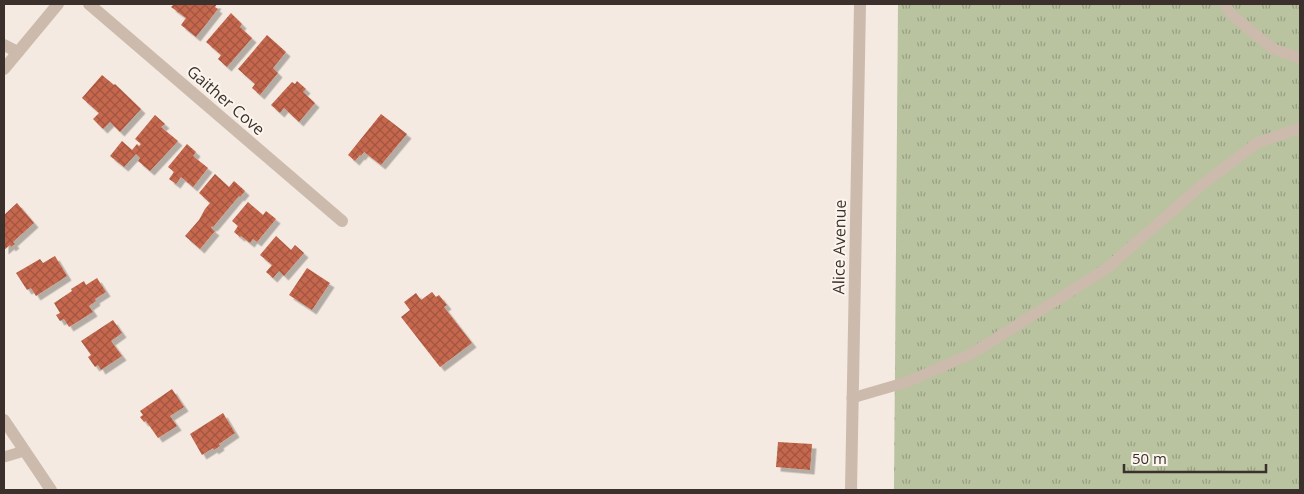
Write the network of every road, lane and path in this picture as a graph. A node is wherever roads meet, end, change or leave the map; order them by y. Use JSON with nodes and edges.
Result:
{"nodes":[{"id":1,"x":58,"y":4,"type":"edge"},
{"id":2,"x":90,"y":4,"type":"edge"},
{"id":3,"x":860,"y":4,"type":"edge"},
{"id":4,"x":1225,"y":4,"type":"edge"},
{"id":5,"x":4,"y":45,"type":"edge"},
{"id":6,"x":18,"y":52,"type":"junction"},
{"id":7,"x":1300,"y":58,"type":"edge"},
{"id":8,"x":4,"y":69,"type":"edge"},
{"id":9,"x":1300,"y":128,"type":"edge"},
{"id":10,"x":342,"y":221,"type":"dead end"},
{"id":11,"x":852,"y":398,"type":"junction"},
{"id":12,"x":4,"y":420,"type":"edge"},
{"id":13,"x":24,"y":451,"type":"junction"},
{"id":14,"x":4,"y":457,"type":"edge"},
{"id":15,"x":51,"y":490,"type":"edge"},
{"id":16,"x":851,"y":490,"type":"edge"}],
"edges":[{"from":1,"to":6,"type":"street"},
{"from":2,"to":10,"type":"street","name":"Gaither Cove"},
{"from":3,"to":11,"type":"street","name":"Alice Avenue"},
{"from":4,"to":7,"type":"lane"},
{"from":5,"to":6,"type":"street"},
{"from":6,"to":8,"type":"street"},
{"from":9,"to":11,"type":"lane"},
{"from":11,"to":16,"type":"street","name":"Alice Avenue"},
{"from":12,"to":13,"type":"street"},
{"from":13,"to":14,"type":"lane"},
{"from":13,"to":15,"type":"street"}]}
